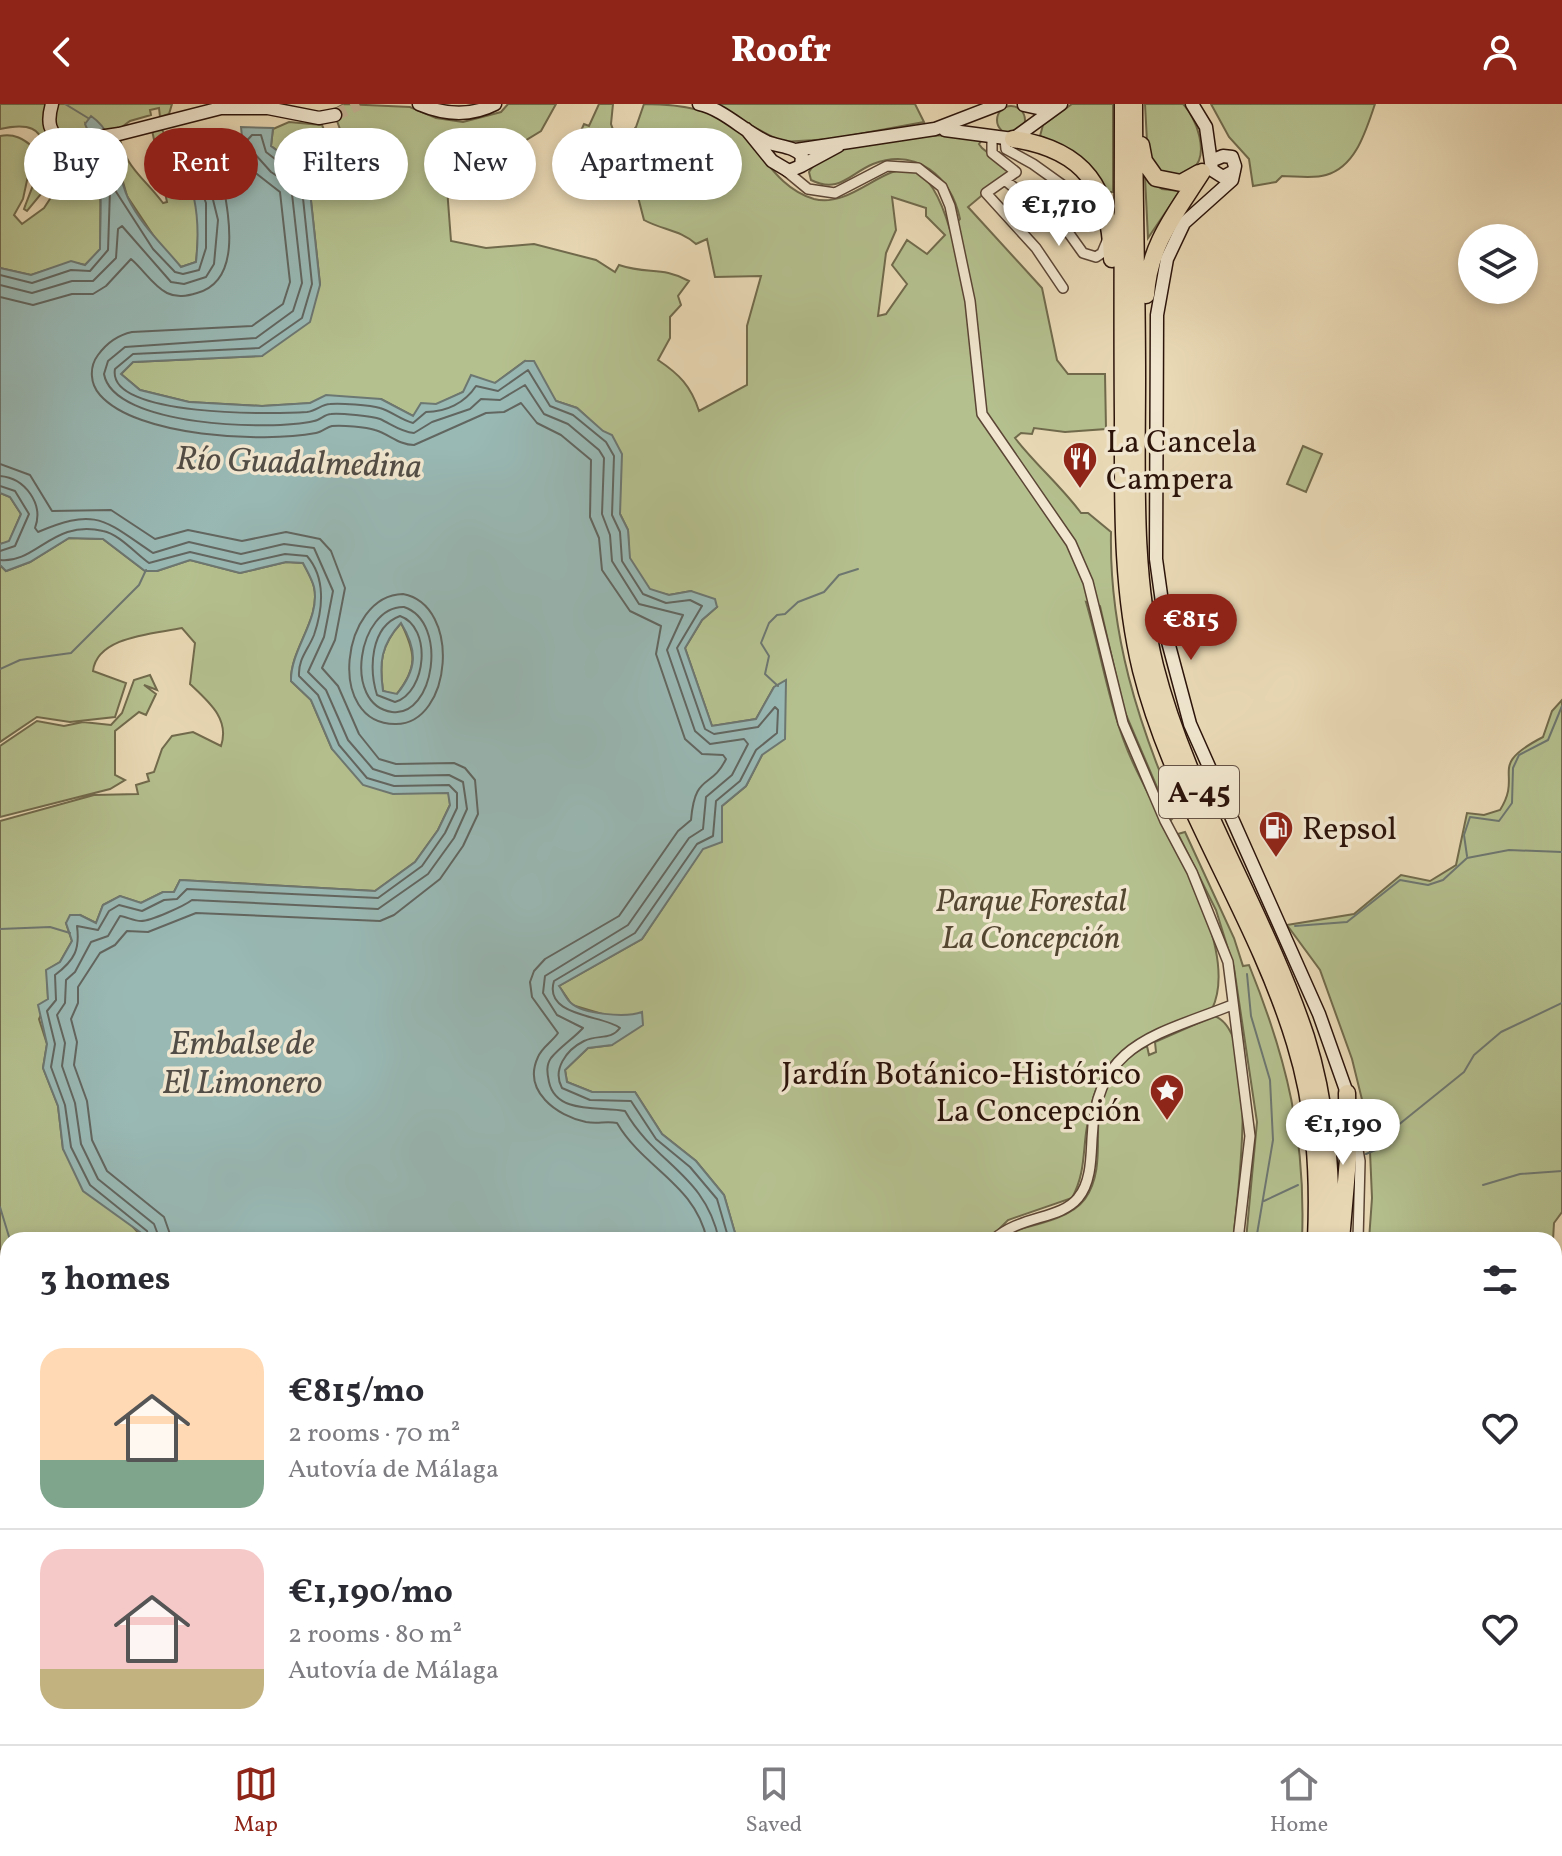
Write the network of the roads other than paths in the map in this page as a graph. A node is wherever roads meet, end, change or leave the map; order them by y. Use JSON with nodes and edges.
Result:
{"nodes":[{"id":1,"x":52,"y":104,"type":"edge"},
{"id":2,"x":419,"y":104,"type":"edge"},
{"id":3,"x":495,"y":104,"type":"edge"},
{"id":4,"x":699,"y":104,"type":"edge"},
{"id":5,"x":1023,"y":104,"type":"edge"},
{"id":6,"x":1060,"y":104,"type":"edge"},
{"id":7,"x":998,"y":105,"type":"edge"},
{"id":8,"x":1195,"y":106,"type":"edge"},
{"id":9,"x":1130,"y":108,"type":"edge"},
{"id":10,"x":335,"y":115,"type":"tunnel mouth"},
{"id":11,"x":1206,"y":127,"type":"junction"},
{"id":12,"x":746,"y":129,"type":"junction"},
{"id":13,"x":929,"y":130,"type":"junction"},
{"id":14,"x":1008,"y":136,"type":"junction"},
{"id":15,"x":844,"y":142,"type":"junction"},
{"id":16,"x":792,"y":150,"type":"junction"},
{"id":17,"x":1233,"y":164,"type":"junction"},
{"id":18,"x":800,"y":167,"type":"junction"},
{"id":19,"x":783,"y":168,"type":"junction"},
{"id":20,"x":1210,"y":168,"type":"junction"},
{"id":21,"x":1006,"y":181,"type":"junction"},
{"id":22,"x":821,"y":192,"type":"junction"},
{"id":23,"x":1206,"y":200,"type":"junction"},
{"id":24,"x":1110,"y":219,"type":"junction"},
{"id":25,"x":1112,"y":237,"type":"junction"},
{"id":26,"x":1063,"y":288,"type":"dead end"},
{"id":27,"x":1137,"y":328,"type":"junction"},
{"id":28,"x":1232,"y":1005,"type":"junction"},
{"id":29,"x":1303,"y":1075,"type":"junction"},
{"id":30,"x":1347,"y":1093,"type":"junction"},
{"id":31,"x":1004,"y":1232,"type":"edge"},
{"id":32,"x":1239,"y":1232,"type":"edge"},
{"id":33,"x":1316,"y":1232,"type":"edge"},
{"id":34,"x":1331,"y":1232,"type":"edge"},
{"id":35,"x":1342,"y":1232,"type":"edge"},
{"id":36,"x":1358,"y":1232,"type":"edge"}],
"edges":[{"from":1,"to":10,"type":"street"},
{"from":2,"to":3,"type":"street"},
{"from":4,"to":12,"type":"street"},
{"from":5,"to":6,"type":"street"},
{"from":5,"to":14,"type":"street"},
{"from":6,"to":14,"type":"street"},
{"from":7,"to":13,"type":"street"},
{"from":7,"to":14,"type":"street"},
{"from":8,"to":11,"type":"street"},
{"from":9,"to":20,"type":"highway"},
{"from":9,"to":27,"type":"highway","number":"A-45"},
{"from":9,"to":29,"type":"highway","number":"A-45"},
{"from":11,"to":17,"type":"street"},
{"from":11,"to":20,"type":"street"},
{"from":12,"to":16,"type":"street"},
{"from":12,"to":19,"type":"street"},
{"from":13,"to":14,"type":"street"},
{"from":13,"to":15,"type":"street"},
{"from":14,"to":21,"type":"street"},
{"from":14,"to":24,"type":"street"},
{"from":14,"to":24,"type":"highway"},
{"from":15,"to":16,"type":"street"},
{"from":15,"to":18,"type":"street"},
{"from":16,"to":18,"type":"street"},
{"from":16,"to":19,"type":"street"},
{"from":17,"to":20,"type":"street"},
{"from":17,"to":20,"type":"street"},
{"from":17,"to":23,"type":"street"},
{"from":18,"to":19,"type":"street"},
{"from":18,"to":22,"type":"street"},
{"from":19,"to":22,"type":"street"},
{"from":20,"to":23,"type":"street"},
{"from":20,"to":27,"type":"highway"},
{"from":21,"to":25,"type":"street"},
{"from":21,"to":26,"type":"street"},
{"from":22,"to":28,"type":"street"},
{"from":23,"to":30,"type":"street"},
{"from":24,"to":25,"type":"highway"},
{"from":25,"to":29,"type":"highway"},
{"from":27,"to":34,"type":"highway","number":"A-45"},
{"from":28,"to":31,"type":"street"},
{"from":28,"to":32,"type":"street"},
{"from":29,"to":33,"type":"highway","number":"A-45"},
{"from":30,"to":35,"type":"highway"},
{"from":30,"to":36,"type":"street"}]}
